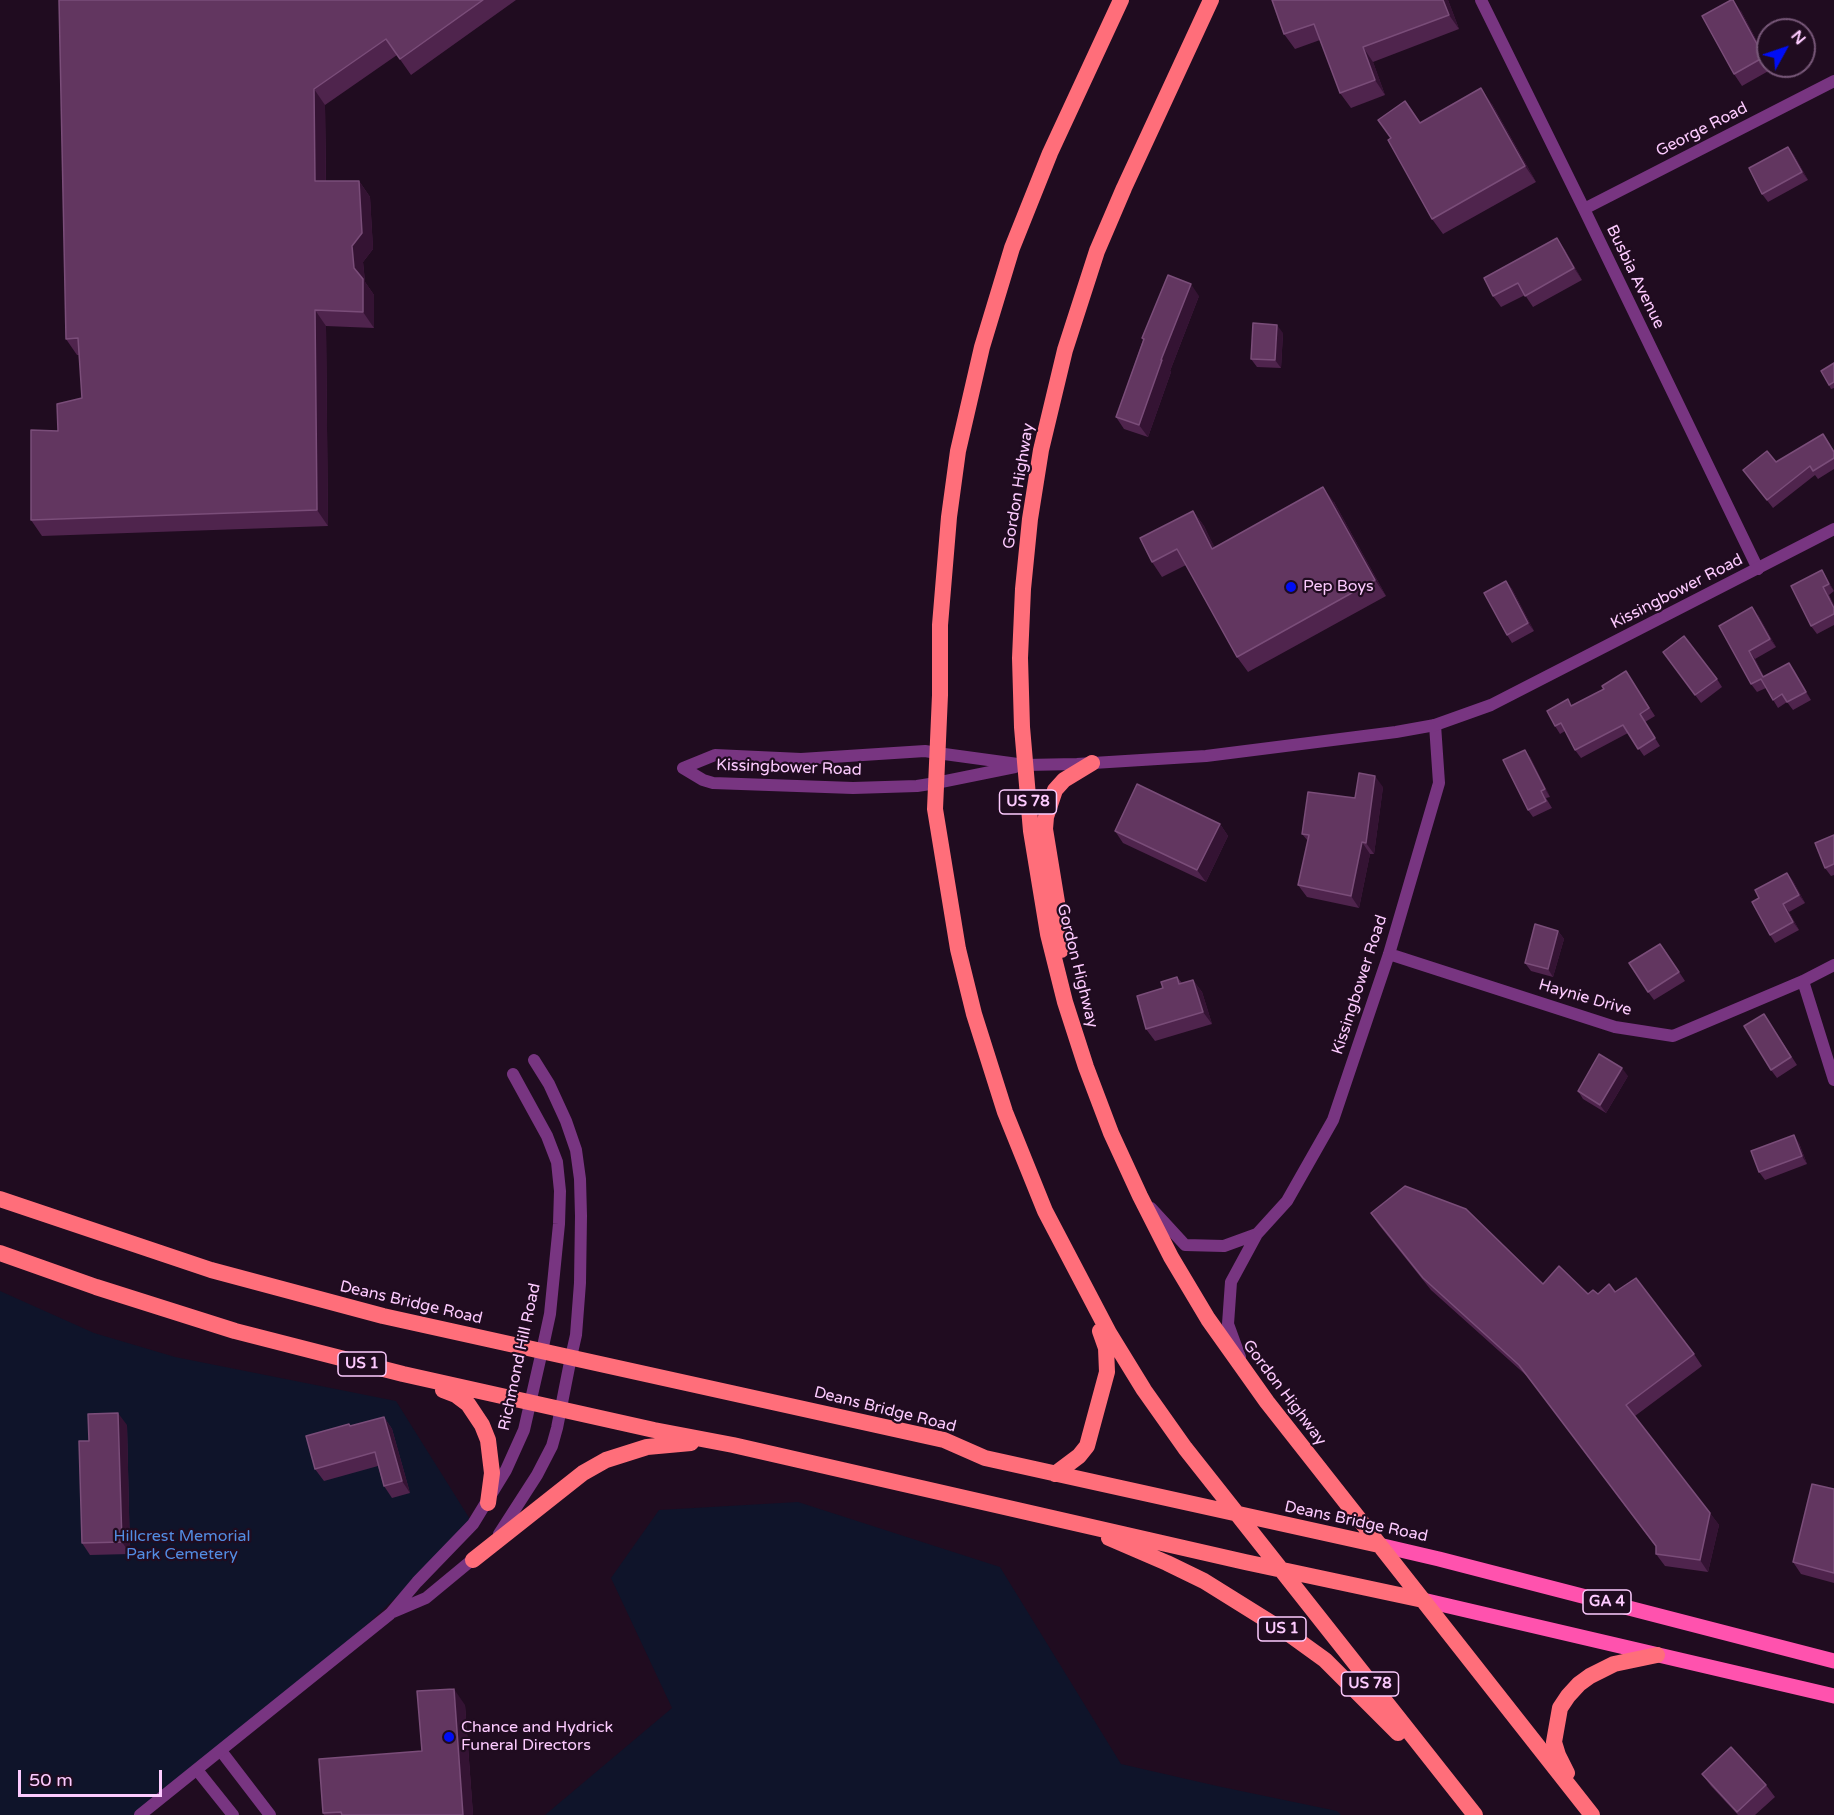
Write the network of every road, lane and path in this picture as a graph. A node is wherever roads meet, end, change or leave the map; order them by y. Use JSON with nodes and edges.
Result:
{"nodes":[{"id":1,"x":1121,"y":0,"type":"edge"},
{"id":2,"x":1211,"y":0,"type":"edge"},
{"id":3,"x":1480,"y":0,"type":"edge"},
{"id":4,"x":1834,"y":81,"type":"edge"},
{"id":5,"x":1584,"y":209,"type":"junction"},
{"id":6,"x":1834,"y":529,"type":"edge"},
{"id":7,"x":1758,"y":569,"type":"junction"},
{"id":8,"x":1435,"y":725,"type":"junction"},
{"id":9,"x":937,"y":753,"type":"junction"},
{"id":10,"x":1092,"y":763,"type":"junction"},
{"id":11,"x":1025,"y":765,"type":"junction"},
{"id":12,"x":936,"y":783,"type":"junction"},
{"id":13,"x":1389,"y":954,"type":"junction"},
{"id":14,"x":1834,"y":965,"type":"edge"},
{"id":15,"x":1803,"y":981,"type":"junction"},
{"id":16,"x":1065,"y":1002,"type":"junction"},
{"id":17,"x":534,"y":1060,"type":"dead end"},
{"id":18,"x":513,"y":1074,"type":"dead end"},
{"id":19,"x":1834,"y":1080,"type":"edge"},
{"id":20,"x":1140,"y":1196,"type":"junction"},
{"id":21,"x":0,"y":1199,"type":"edge"},
{"id":22,"x":1257,"y":1234,"type":"junction"},
{"id":23,"x":0,"y":1253,"type":"edge"},
{"id":24,"x":1091,"y":1302,"type":"junction"},
{"id":25,"x":542,"y":1351,"type":"junction"},
{"id":26,"x":571,"y":1357,"type":"junction"},
{"id":27,"x":403,"y":1374,"type":"junction"},
{"id":28,"x":1246,"y":1375,"type":"junction"},
{"id":29,"x":531,"y":1402,"type":"junction"},
{"id":30,"x":561,"y":1409,"type":"junction"},
{"id":31,"x":725,"y":1444,"type":"junction"},
{"id":32,"x":1055,"y":1474,"type":"junction"},
{"id":33,"x":488,"y":1503,"type":"junction"},
{"id":34,"x":1238,"y":1514,"type":"junction"},
{"id":35,"x":1064,"y":1520,"type":"junction"},
{"id":36,"x":1379,"y":1545,"type":"junction"},
{"id":37,"x":473,"y":1560,"type":"junction"},
{"id":38,"x":1281,"y":1569,"type":"junction"},
{"id":39,"x":1423,"y":1600,"type":"junction"},
{"id":40,"x":390,"y":1614,"type":"junction"},
{"id":41,"x":1657,"y":1655,"type":"junction"},
{"id":42,"x":1834,"y":1661,"type":"edge"},
{"id":43,"x":1834,"y":1696,"type":"edge"},
{"id":44,"x":221,"y":1751,"type":"junction"},
{"id":45,"x":197,"y":1770,"type":"junction"},
{"id":46,"x":1461,"y":1797,"type":"junction"},
{"id":47,"x":1589,"y":1812,"type":"edge"},
{"id":48,"x":140,"y":1815,"type":"edge"},
{"id":49,"x":233,"y":1815,"type":"edge"},
{"id":50,"x":270,"y":1815,"type":"edge"},
{"id":51,"x":1475,"y":1815,"type":"edge"}],
"edges":[{"from":1,"to":9,"type":"highway","number":"US 78"},
{"from":2,"to":11,"type":"highway","name":"Gordon Highway","number":"US 78"},
{"from":3,"to":5,"type":"street","name":"Busbia Avenue"},
{"from":4,"to":5,"type":"street","name":"George Road"},
{"from":5,"to":7,"type":"street","name":"Busbia Avenue"},
{"from":6,"to":7,"type":"street","name":"Kissingbower Road"},
{"from":7,"to":8,"type":"street","name":"Kissingbower Road"},
{"from":8,"to":10,"type":"street","name":"Kissingbower Road"},
{"from":8,"to":13,"type":"street","name":"Kissingbower Road"},
{"from":9,"to":11,"type":"street","name":"Kissingbower Road"},
{"from":9,"to":12,"type":"highway","number":"US 78"},
{"from":9,"to":12,"type":"street","name":"Kissingbower Road"},
{"from":10,"to":11,"type":"street","name":"Kissingbower Road"},
{"from":10,"to":16,"type":"highway"},
{"from":11,"to":12,"type":"street","name":"Kissingbower Road"},
{"from":11,"to":16,"type":"highway","name":"Gordon Highway","number":"US 78"},
{"from":12,"to":24,"type":"highway","number":"US 78"},
{"from":13,"to":15,"type":"street","name":"Haynie Drive"},
{"from":13,"to":22,"type":"street","name":"Kissingbower Road"},
{"from":14,"to":15,"type":"street","name":"Haynie Drive"},
{"from":15,"to":19,"type":"street"},
{"from":16,"to":20,"type":"highway","name":"Gordon Highway","number":"US 78"},
{"from":17,"to":26,"type":"street","name":"Richmond Hill Road"},
{"from":18,"to":25,"type":"street","name":"Richmond Hill Road"},
{"from":20,"to":22,"type":"street","name":"Kissingbower Road"},
{"from":20,"to":28,"type":"highway","name":"Gordon Highway","number":"US 78"},
{"from":21,"to":25,"type":"highway","name":"Deans Bridge Road"},
{"from":22,"to":28,"type":"street","name":"Kissingbower Road"},
{"from":23,"to":27,"type":"highway","number":"US 1"},
{"from":24,"to":32,"type":"highway"},
{"from":24,"to":34,"type":"highway","number":"US 78"},
{"from":25,"to":26,"type":"highway","name":"Deans Bridge Road"},
{"from":25,"to":29,"type":"street","name":"Richmond Hill Road"},
{"from":26,"to":30,"type":"street","name":"Richmond Hill Road"},
{"from":26,"to":32,"type":"highway","name":"Deans Bridge Road"},
{"from":27,"to":29,"type":"highway","number":"US 1"},
{"from":27,"to":33,"type":"highway"},
{"from":28,"to":36,"type":"highway","name":"Gordon Highway","number":"US 78"},
{"from":29,"to":30,"type":"highway","number":"US 1"},
{"from":29,"to":33,"type":"street","name":"Richmond Hill Road"},
{"from":30,"to":31,"type":"highway","number":"US 1"},
{"from":30,"to":37,"type":"street","name":"Richmond Hill Road"},
{"from":31,"to":35,"type":"highway","number":"US 1"},
{"from":31,"to":37,"type":"highway"},
{"from":32,"to":34,"type":"highway","name":"Deans Bridge Road"},
{"from":33,"to":40,"type":"street","name":"Richmond Hill Road"},
{"from":34,"to":36,"type":"highway","name":"Deans Bridge Road"},
{"from":34,"to":38,"type":"highway","number":"US 78"},
{"from":35,"to":38,"type":"highway","number":"GA 4"},
{"from":35,"to":46,"type":"highway","number":"US 1"},
{"from":36,"to":39,"type":"highway","name":"Gordon Highway"},
{"from":36,"to":42,"type":"main road","name":"Deans Bridge Road","number":"GA 4"},
{"from":37,"to":40,"type":"street","name":"Richmond Hill Road"},
{"from":38,"to":39,"type":"highway","number":"GA 4"},
{"from":38,"to":46,"type":"highway","number":"US 78"},
{"from":39,"to":41,"type":"main road","number":"GA 4"},
{"from":39,"to":47,"type":"highway","name":"Gordon Highway"},
{"from":40,"to":44,"type":"street","name":"Richmond Hill Road"},
{"from":41,"to":43,"type":"main road","number":"GA 4"},
{"from":41,"to":47,"type":"highway"},
{"from":44,"to":45,"type":"street","name":"Richmond Hill Road"},
{"from":44,"to":50,"type":"street"},
{"from":45,"to":48,"type":"street","name":"Richmond Hill Road"},
{"from":45,"to":49,"type":"street"},
{"from":46,"to":51,"type":"highway","number":"US 1"}]}
